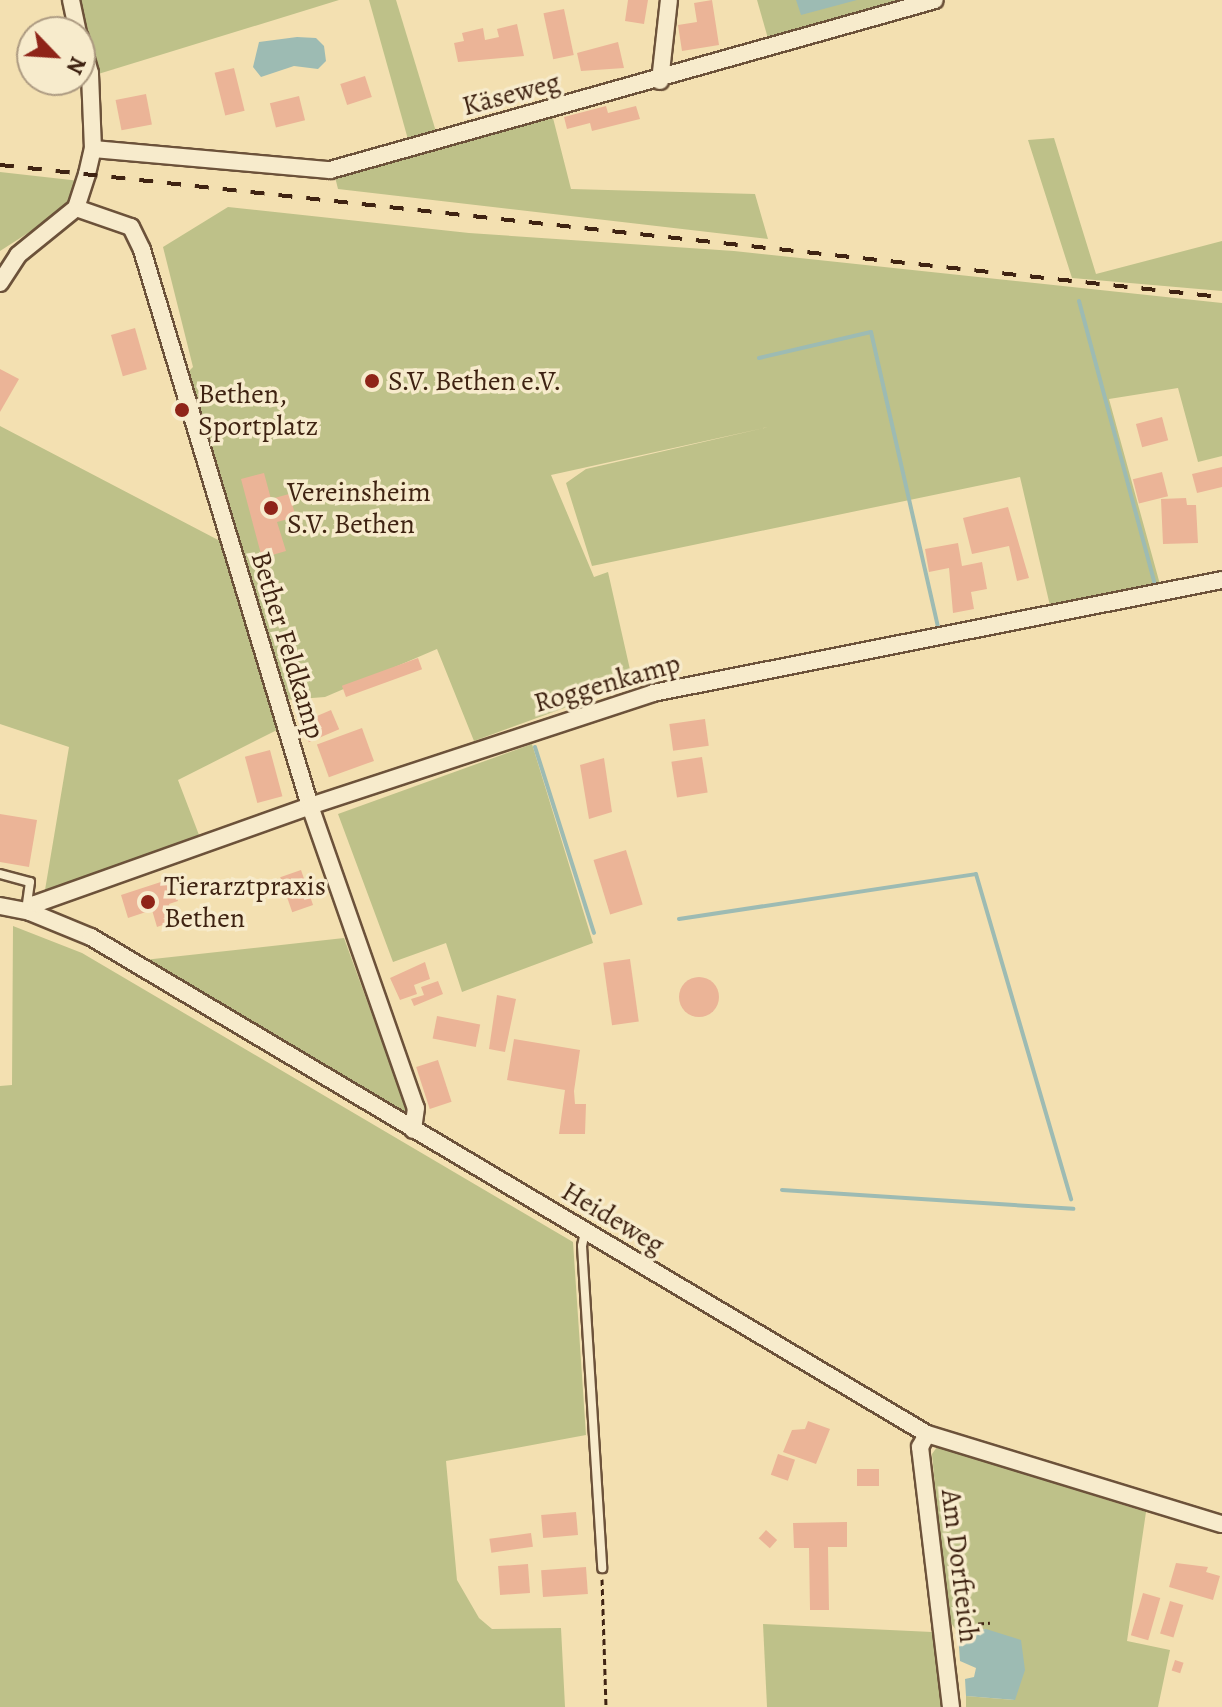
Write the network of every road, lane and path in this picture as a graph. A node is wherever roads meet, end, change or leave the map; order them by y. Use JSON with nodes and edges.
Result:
{"nodes":[{"id":1,"x":669,"y":0,"type":"edge"},
{"id":2,"x":935,"y":0,"type":"edge"},
{"id":3,"x":660,"y":81,"type":"junction"},
{"id":4,"x":91,"y":96,"type":"edge"},
{"id":5,"x":93,"y":149,"type":"junction"},
{"id":6,"x":76,"y":208,"type":"junction"},
{"id":7,"x":0,"y":283,"type":"edge"},
{"id":8,"x":188,"y":372,"type":"dead end"},
{"id":9,"x":183,"y":390,"type":"junction"},
{"id":10,"x":1222,"y":580,"type":"edge"},
{"id":11,"x":310,"y":806,"type":"junction"},
{"id":12,"x":0,"y":874,"type":"edge"},
{"id":13,"x":0,"y":906,"type":"edge"},
{"id":14,"x":28,"y":911,"type":"junction"},
{"id":15,"x":413,"y":1130,"type":"junction"},
{"id":16,"x":585,"y":1232,"type":"junction"},
{"id":17,"x":927,"y":1434,"type":"junction"},
{"id":18,"x":1222,"y":1524,"type":"edge"},
{"id":19,"x":602,"y":1568,"type":"joint"},
{"id":20,"x":990,"y":1623,"type":"dead end"},
{"id":21,"x":942,"y":1626,"type":"junction"},
{"id":22,"x":606,"y":1707,"type":"edge"},
{"id":23,"x":951,"y":1707,"type":"edge"}],
"edges":[{"from":1,"to":3,"type":"street"},
{"from":2,"to":3,"type":"street","name":"Käseweg"},
{"from":3,"to":5,"type":"street","name":"Käseweg"},
{"from":4,"to":5,"type":"street"},
{"from":5,"to":6,"type":"street"},
{"from":6,"to":7,"type":"street"},
{"from":6,"to":9,"type":"street","name":"Bether Feldkamp"},
{"from":8,"to":9,"type":"lane"},
{"from":9,"to":11,"type":"street","name":"Bether Feldkamp"},
{"from":10,"to":11,"type":"street","name":"Roggenkamp"},
{"from":11,"to":14,"type":"street","name":"Roggenkamp"},
{"from":11,"to":15,"type":"street","name":"Bether Feldkamp"},
{"from":12,"to":14,"type":"lane"},
{"from":13,"to":14,"type":"street","name":"Heideweg"},
{"from":14,"to":15,"type":"street","name":"Heideweg"},
{"from":15,"to":16,"type":"street","name":"Heideweg"},
{"from":16,"to":17,"type":"street","name":"Heideweg"},
{"from":16,"to":19,"type":"lane"},
{"from":17,"to":18,"type":"street","name":"Heideweg"},
{"from":17,"to":21,"type":"street","name":"Am Dorfteich"},
{"from":19,"to":22,"type":"path"},
{"from":20,"to":21,"type":"path"},
{"from":21,"to":23,"type":"street","name":"Am Dorfteich"}]}
